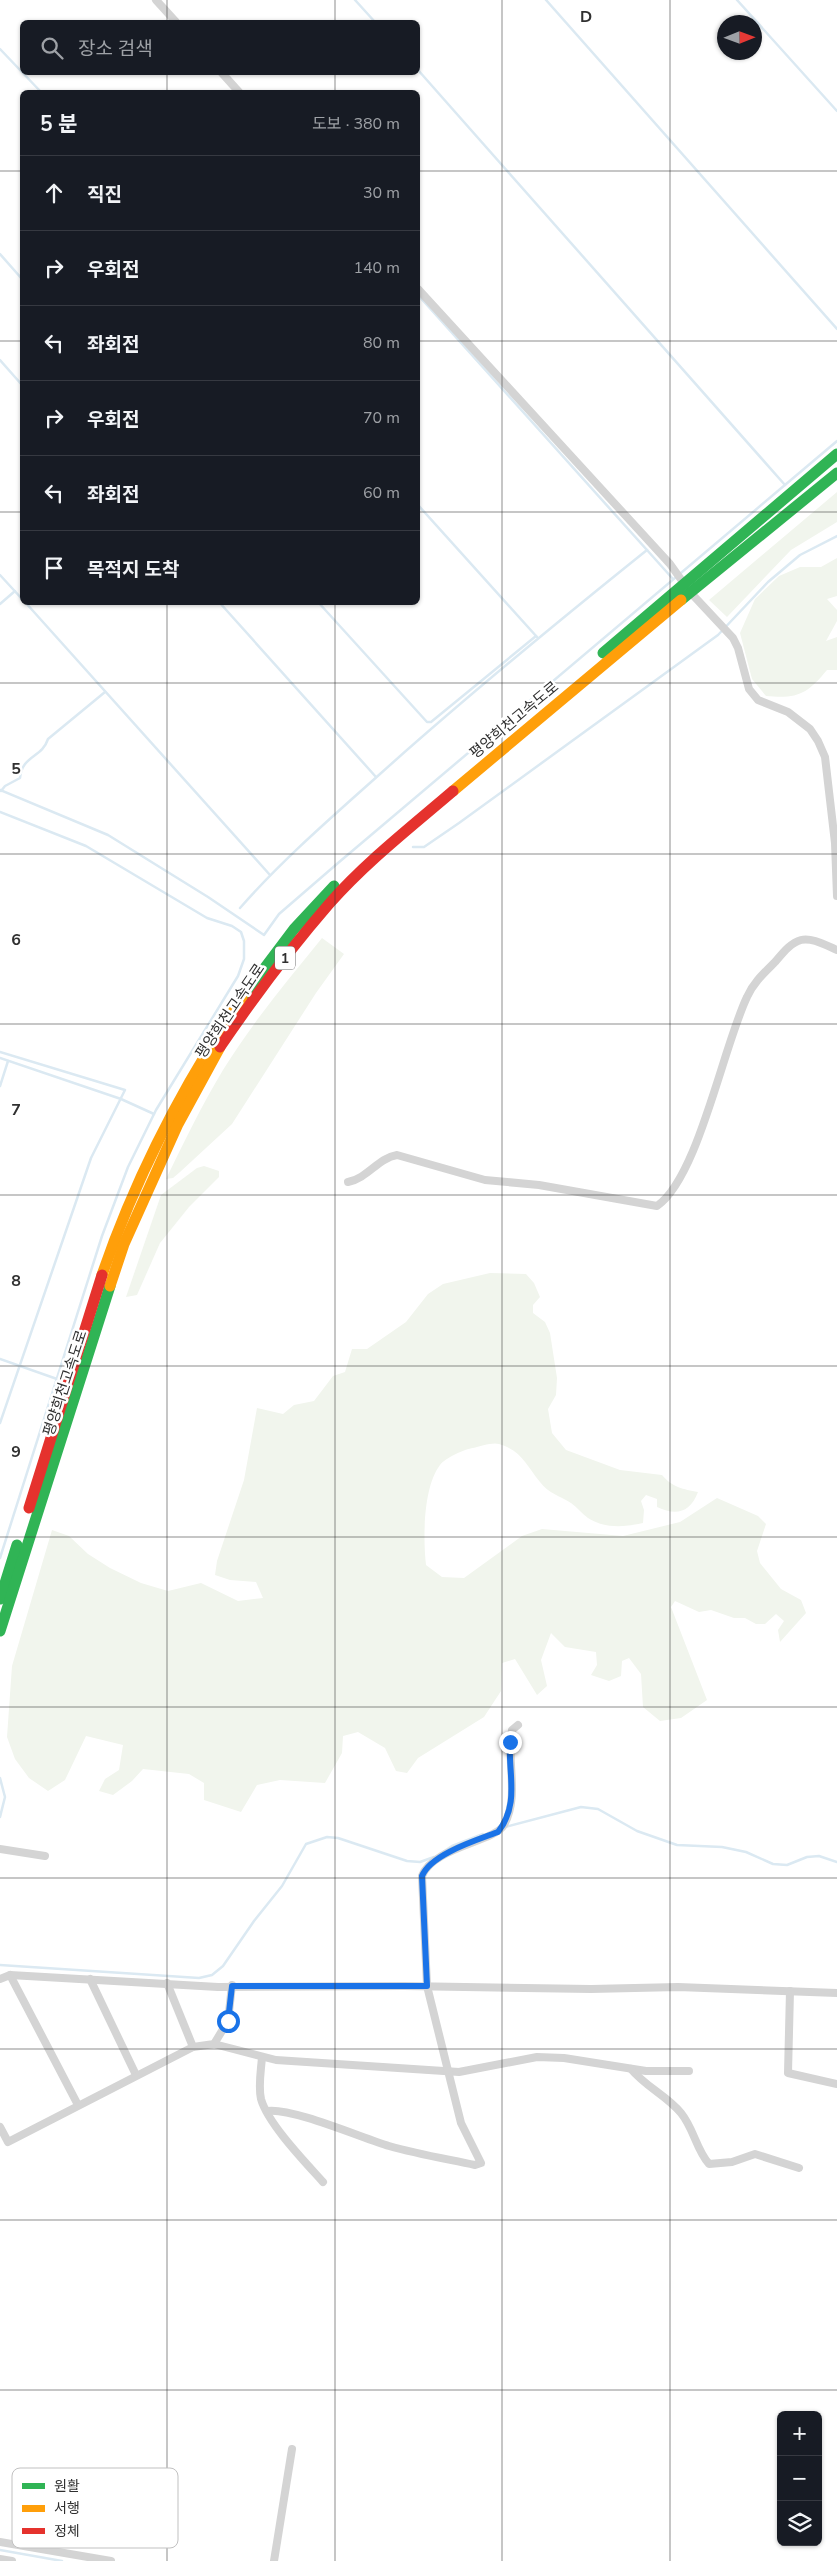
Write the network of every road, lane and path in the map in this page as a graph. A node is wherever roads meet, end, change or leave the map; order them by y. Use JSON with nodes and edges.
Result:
{"nodes":[{"id":1,"x":156,"y":0,"type":"edge"},
{"id":2,"x":174,"y":20,"type":"edge"},
{"id":3,"x":224,"y":75,"type":"edge"},
{"id":4,"x":237,"y":90,"type":"edge"},
{"id":5,"x":420,"y":291,"type":"edge"},
{"id":6,"x":837,"y":454,"type":"edge"},
{"id":7,"x":837,"y":473,"type":"edge"},
{"id":8,"x":687,"y":588,"type":"junction"},
{"id":9,"x":837,"y":896,"type":"edge"},
{"id":10,"x":837,"y":950,"type":"edge"},
{"id":11,"x":348,"y":1182,"type":"dead end"},
{"id":12,"x":0,"y":1599,"type":"edge"},
{"id":13,"x":0,"y":1631,"type":"edge"},
{"id":14,"x":518,"y":1725,"type":"dead end"},
{"id":15,"x":0,"y":1849,"type":"edge"},
{"id":16,"x":45,"y":1856,"type":"dead end"},
{"id":17,"x":10,"y":1975,"type":"junction"},
{"id":18,"x":0,"y":1979,"type":"edge"},
{"id":19,"x":90,"y":1979,"type":"junction"},
{"id":20,"x":167,"y":1983,"type":"junction"},
{"id":21,"x":232,"y":1986,"type":"junction"},
{"id":22,"x":427,"y":1986,"type":"junction"},
{"id":23,"x":790,"y":1991,"type":"junction"},
{"id":24,"x":837,"y":1993,"type":"edge"},
{"id":25,"x":214,"y":2044,"type":"junction"},
{"id":26,"x":193,"y":2047,"type":"junction"},
{"id":27,"x":262,"y":2057,"type":"junction"},
{"id":28,"x":631,"y":2069,"type":"junction"},
{"id":29,"x":447,"y":2070,"type":"junction"},
{"id":30,"x":689,"y":2071,"type":"dead end"},
{"id":31,"x":136,"y":2075,"type":"junction"},
{"id":32,"x":837,"y":2084,"type":"edge"},
{"id":33,"x":78,"y":2105,"type":"junction"},
{"id":34,"x":267,"y":2111,"type":"junction"},
{"id":35,"x":0,"y":2127,"type":"edge"},
{"id":36,"x":4,"y":2144,"type":"edge"},
{"id":37,"x":799,"y":2168,"type":"dead end"},
{"id":38,"x":324,"y":2182,"type":"dead end"},
{"id":39,"x":292,"y":2449,"type":"dead end"},
{"id":40,"x":35,"y":2548,"type":"edge"},
{"id":41,"x":0,"y":2559,"type":"edge"},
{"id":42,"x":12,"y":2561,"type":"edge"},
{"id":43,"x":112,"y":2561,"type":"edge"},
{"id":44,"x":274,"y":2561,"type":"edge"}],
"edges":[{"from":1,"to":2,"type":"street"},
{"from":3,"to":4,"type":"street"},
{"from":5,"to":8,"type":"street"},
{"from":6,"to":8,"type":"highway","name":"평양희천고속도로","number":"1"},
{"from":7,"to":8,"type":"highway","name":"평양희천고속도로","number":"1"},
{"from":8,"to":9,"type":"street"},
{"from":8,"to":12,"type":"highway","name":"평양희천고속도로","number":"1"},
{"from":8,"to":13,"type":"highway","name":"평양희천고속도로","number":"1"},
{"from":10,"to":11,"type":"street"},
{"from":14,"to":22,"type":"street"},
{"from":15,"to":16,"type":"street"},
{"from":17,"to":18,"type":"street"},
{"from":17,"to":19,"type":"street"},
{"from":17,"to":33,"type":"street"},
{"from":19,"to":20,"type":"street"},
{"from":19,"to":31,"type":"street"},
{"from":20,"to":21,"type":"street"},
{"from":20,"to":26,"type":"street"},
{"from":21,"to":22,"type":"street"},
{"from":21,"to":25,"type":"street"},
{"from":22,"to":23,"type":"street"},
{"from":22,"to":29,"type":"street"},
{"from":23,"to":24,"type":"street"},
{"from":23,"to":32,"type":"street"},
{"from":25,"to":26,"type":"street"},
{"from":25,"to":27,"type":"street"},
{"from":26,"to":31,"type":"street"},
{"from":27,"to":29,"type":"street"},
{"from":27,"to":34,"type":"street"},
{"from":28,"to":29,"type":"street"},
{"from":28,"to":30,"type":"street"},
{"from":28,"to":37,"type":"street"},
{"from":29,"to":34,"type":"street"},
{"from":31,"to":33,"type":"street"},
{"from":33,"to":36,"type":"street"},
{"from":34,"to":38,"type":"street"},
{"from":35,"to":36,"type":"street"},
{"from":39,"to":44,"type":"street"},
{"from":40,"to":43,"type":"street"},
{"from":41,"to":42,"type":"street"}]}
